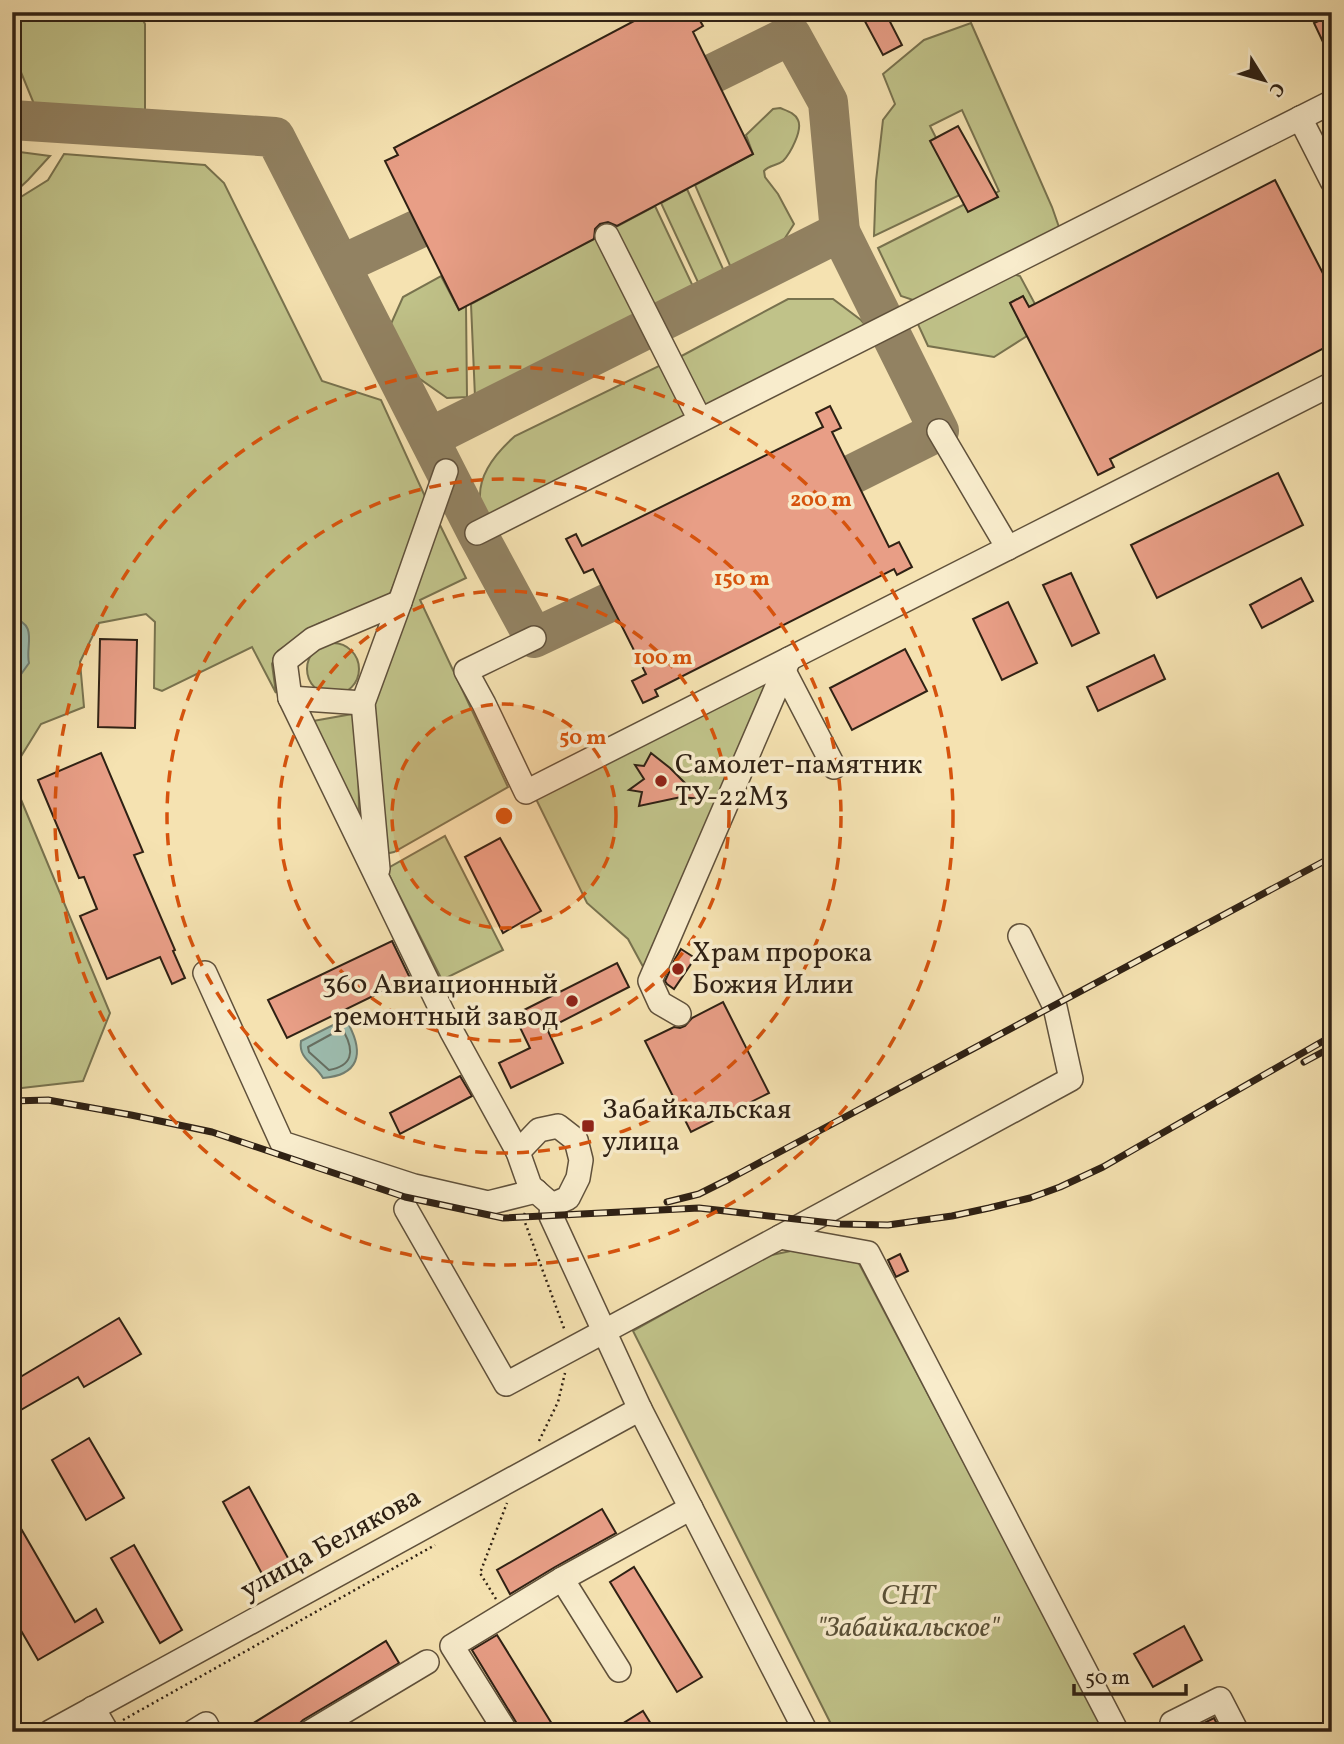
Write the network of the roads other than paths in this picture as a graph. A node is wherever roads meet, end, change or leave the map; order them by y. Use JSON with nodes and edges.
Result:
{"nodes":[{"id":1,"x":1332,"y":102,"type":"edge"},
{"id":2,"x":1300,"y":118,"type":"junction"},
{"id":3,"x":1332,"y":181,"type":"edge"},
{"id":4,"x":607,"y":236,"type":"dead end"},
{"id":5,"x":1332,"y":384,"type":"edge"},
{"id":6,"x":700,"y":420,"type":"junction"},
{"id":7,"x":939,"y":431,"type":"dead end"},
{"id":8,"x":446,"y":471,"type":"dead end"},
{"id":9,"x":477,"y":533,"type":"dead end"},
{"id":10,"x":1007,"y":548,"type":"junction"},
{"id":11,"x":400,"y":602,"type":"junction"},
{"id":12,"x":534,"y":638,"type":"dead end"},
{"id":13,"x":787,"y":665,"type":"junction"},
{"id":14,"x":290,"y":698,"type":"junction"},
{"id":15,"x":363,"y":703,"type":"junction"},
{"id":16,"x":834,"y":767,"type":"dead end"},
{"id":17,"x":379,"y":882,"type":"junction"},
{"id":18,"x":1020,"y":936,"type":"dead end"},
{"id":19,"x":205,"y":973,"type":"dead end"},
{"id":20,"x":679,"y":1014,"type":"dead end"},
{"id":21,"x":518,"y":1152,"type":"junction"},
{"id":22,"x":544,"y":1198,"type":"junction"},
{"id":23,"x":406,"y":1209,"type":"dead end"},
{"id":24,"x":780,"y":1237,"type":"junction"},
{"id":25,"x":604,"y":1332,"type":"junction"},
{"id":26,"x":640,"y":1409,"type":"junction"},
{"id":27,"x":691,"y":1508,"type":"junction"},
{"id":28,"x":562,"y":1579,"type":"junction"},
{"id":29,"x":427,"y":1662,"type":"dead end"},
{"id":30,"x":619,"y":1670,"type":"dead end"},
{"id":31,"x":93,"y":1708,"type":"junction"},
{"id":32,"x":1172,"y":1723,"type":"dead end"},
{"id":33,"x":106,"y":1731,"type":"edge"},
{"id":34,"x":50,"y":1732,"type":"edge"},
{"id":35,"x":193,"y":1732,"type":"edge"},
{"id":36,"x":210,"y":1732,"type":"edge"},
{"id":37,"x":310,"y":1732,"type":"edge"},
{"id":38,"x":506,"y":1732,"type":"edge"},
{"id":39,"x":806,"y":1732,"type":"edge"},
{"id":40,"x":1117,"y":1732,"type":"edge"},
{"id":41,"x":1235,"y":1732,"type":"edge"}],
"edges":[{"from":1,"to":2,"type":"street"},
{"from":2,"to":3,"type":"street"},
{"from":2,"to":6,"type":"street"},
{"from":4,"to":6,"type":"street"},
{"from":5,"to":10,"type":"street"},
{"from":6,"to":9,"type":"street"},
{"from":7,"to":10,"type":"street"},
{"from":8,"to":11,"type":"street"},
{"from":10,"to":13,"type":"street"},
{"from":11,"to":14,"type":"street"},
{"from":11,"to":15,"type":"street"},
{"from":12,"to":13,"type":"street"},
{"from":13,"to":16,"type":"street"},
{"from":13,"to":20,"type":"street"},
{"from":14,"to":15,"type":"street"},
{"from":14,"to":17,"type":"street"},
{"from":15,"to":17,"type":"street"},
{"from":17,"to":21,"type":"street"},
{"from":18,"to":24,"type":"street"},
{"from":19,"to":22,"type":"street"},
{"from":21,"to":22,"type":"street"},
{"from":21,"to":22,"type":"street"},
{"from":22,"to":25,"type":"street"},
{"from":23,"to":25,"type":"street"},
{"from":24,"to":25,"type":"street"},
{"from":24,"to":40,"type":"street"},
{"from":25,"to":26,"type":"street"},
{"from":26,"to":27,"type":"street"},
{"from":26,"to":31,"type":"street","name":"улица Белякова"},
{"from":27,"to":28,"type":"street"},
{"from":27,"to":39,"type":"street"},
{"from":28,"to":30,"type":"street"},
{"from":28,"to":38,"type":"street"},
{"from":29,"to":37,"type":"street"},
{"from":31,"to":33,"type":"street"},
{"from":31,"to":34,"type":"street","name":"улица Белякова"},
{"from":32,"to":41,"type":"street"},
{"from":35,"to":36,"type":"street"}]}
